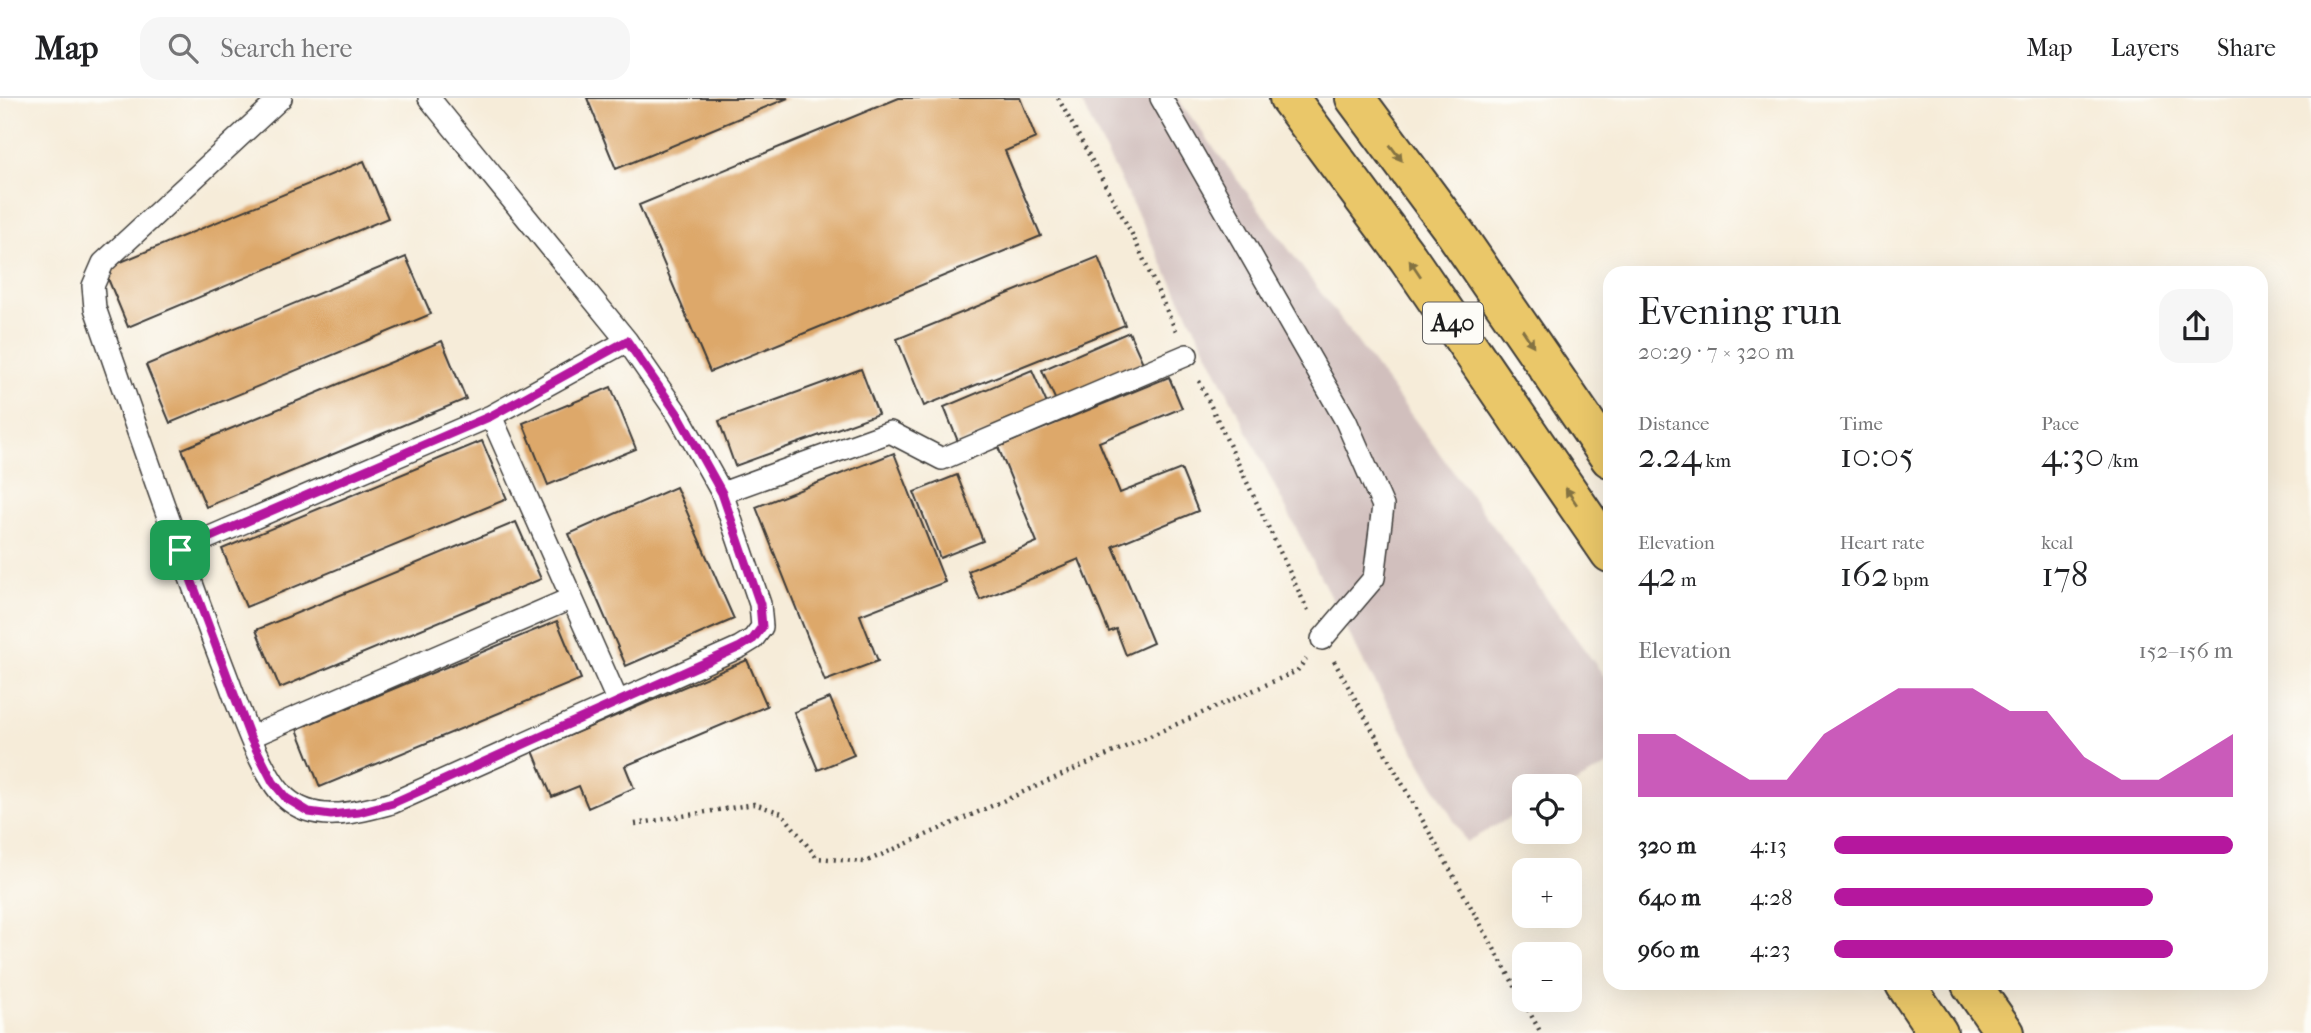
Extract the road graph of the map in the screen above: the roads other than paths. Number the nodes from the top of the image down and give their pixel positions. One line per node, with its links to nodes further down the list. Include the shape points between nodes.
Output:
1 (281, 98): 12 (lane, via 103,263 93,286 95,308)
2 (429, 98): 6 (lane)
3 (1161, 98): 14 (lane, via 1346,421 1383,506 1374,578)
4 (1289, 98): 11 (highway, A40, one-way to 4, via 1409,258)
5 (1355, 98): 9 (highway, A40, one-way to 9, via 1456,233)
6 (627, 341): 8 (lane); 10 (lane, via 679,416)
7 (1187, 355): 10 (lane, via 942,459 890,432)
8 (491, 416): 12 (lane); 13 (lane)
9 (1603, 448)
10 (722, 493): 15 (lane, via 760,604 762,627 740,647)
11 (1603, 543)
12 (180, 550): 16 (lane)
13 (572, 598): 15 (lane); 16 (lane)
14 (1321, 639)
15 (618, 702): 16 (lane, via 393,803 331,815 309,812 286,798)
16 (250, 737)
17 (1909, 990): 19 (highway)
18 (1975, 990): 20 (highway)
19 (1938, 1033)
20 (2005, 1033)

